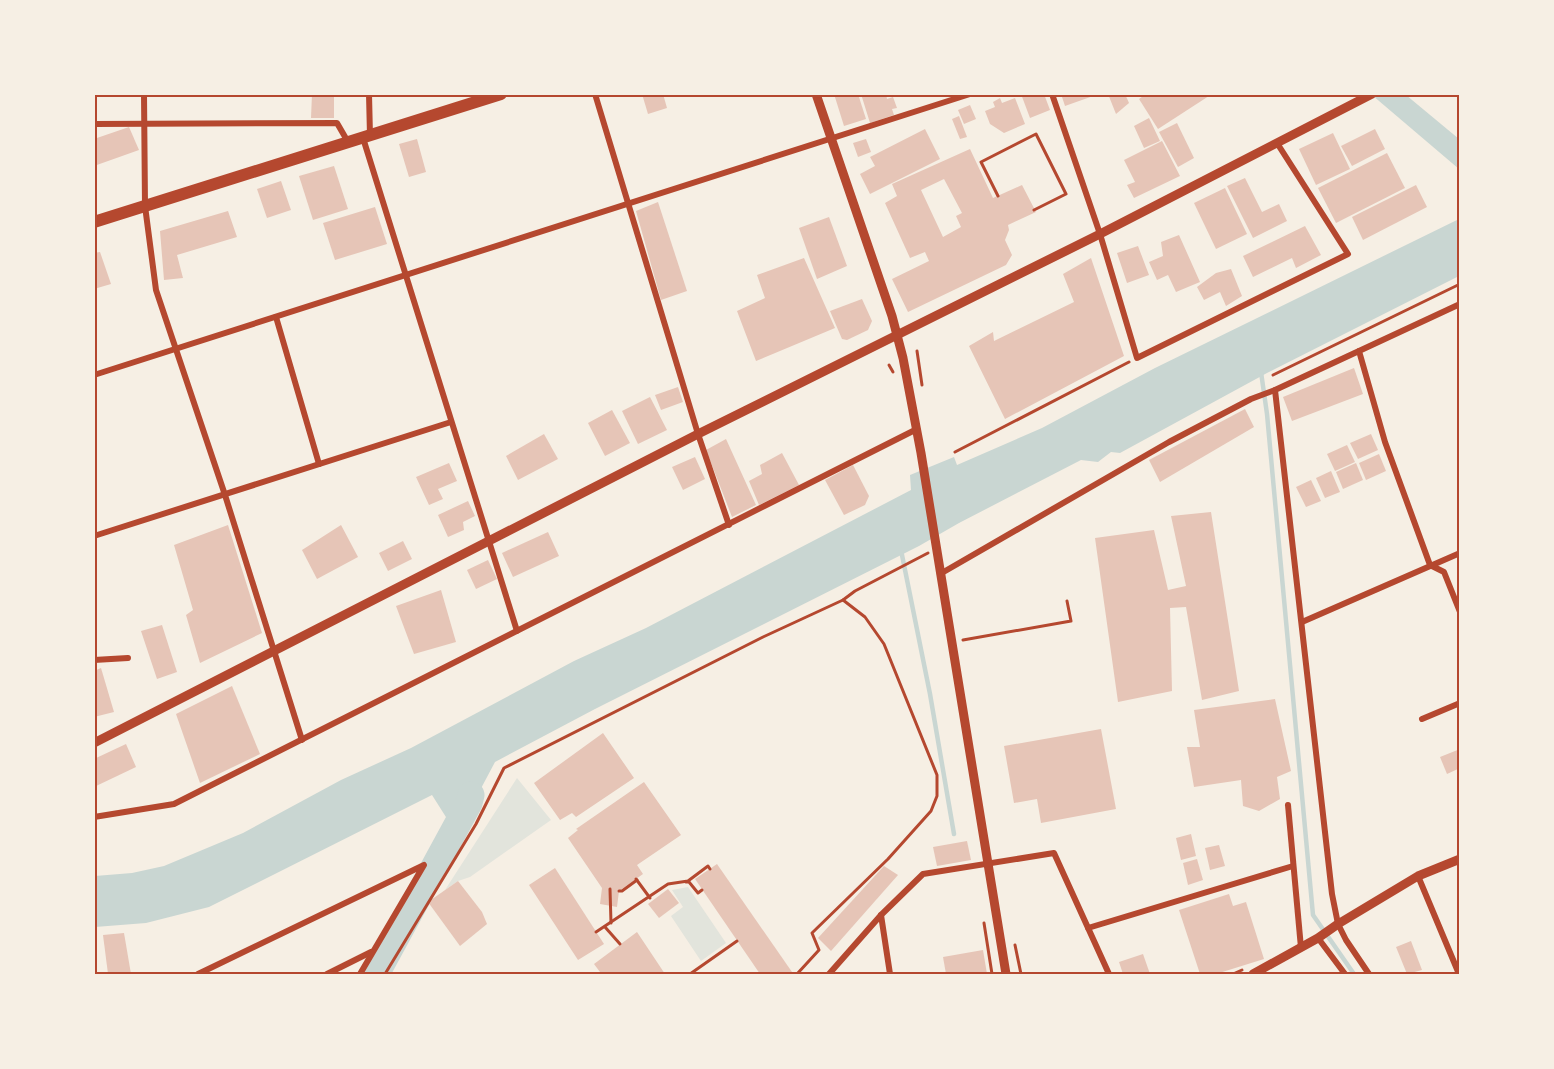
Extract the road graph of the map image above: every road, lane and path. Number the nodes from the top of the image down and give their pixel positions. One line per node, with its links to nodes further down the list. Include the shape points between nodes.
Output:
1 (144, 94): 10 (street)
2 (369, 94): 11 (street)
3 (501, 94): 11 (highway)
4 (595, 94): 16 (street)
5 (816, 94): 12 (street)
6 (970, 94): 12 (street)
7 (1052, 94): 20 (street)
8 (1371, 95): 14 (street)
9 (94, 124): 10 (street)
10 (144, 124): 13 (street, via 337,123); 17 (street)
11 (367, 137): 13 (highway); 21 (street)
12 (831, 140): 16 (street); 25 (street)
13 (349, 142): 17 (highway)
14 (1277, 143): 20 (street); 28 (street, via 1348,254)
15 (998, 196): 18 (path, via 981,162 1036,134 1066,194)
16 (628, 204): 21 (street); 34 (street)
17 (145, 206): 19 (highway); 26 (street, via 156,290)
18 (1034, 210)
19 (94, 222)
20 (1100, 234): 25 (street); 28 (street)
21 (406, 275): 24 (street); 32 (street)
22 (1460, 284): 30 (path)
23 (1460, 304): 27 (street)
24 (276, 317): 26 (street); 36 (street)
25 (897, 336): 33 (street); 34 (street)
26 (176, 349): 29 (street); 37 (street)
27 (1359, 351): 31 (street); 43 (street, via 1385,442)
28 (1137, 358): 35 (path)
29 (94, 375)
30 (1274, 375)
31 (1273, 391): 44 (street, via 1169,442); 48 (street)
32 (451, 422): 36 (street); 40 (street)
33 (915, 430): 38 (street); 44 (street)
34 (698, 434): 38 (street); 40 (street)
35 (955, 452)
36 (320, 464): 37 (street)
37 (225, 495): 39 (street); 51 (street)
38 (729, 525): 49 (street)
39 (94, 536)
40 (490, 540): 49 (street); 51 (street)
41 (1460, 553): 43 (street)
42 (914, 560): 45 (path)
43 (1430, 565): 47 (street, via 1444,573); 48 (street)
44 (939, 574): 61 (street)
45 (843, 600): 83 (path, via 504,768 476,824); 85 (path, via 866,617 884,644 937,774 937,796 931,811 888,859 812,933 819,950)
46 (1067, 601): 50 (path, via 1071,621)
47 (1460, 612)
48 (1302, 622): 71 (street)
49 (517, 631): 56 (street)
50 (963, 640)
51 (273, 653): 56 (street); 57 (street)
52 (128, 658): 53 (street)
53 (94, 660)
54 (1460, 703): 55 (street)
55 (1422, 719)
56 (302, 740): 59 (street, via 174,804)
57 (94, 743)
58 (1288, 805): 62 (street)
59 (94, 817)
60 (1460, 859): 64 (street)
61 (987, 862): 69 (street, via 923,873); 73 (street, via 1054,853); 88 (street)
62 (1293, 866): 73 (street); 78 (street)
63 (710, 869): 68 (path, via 708,866 688,881 668,885)
64 (1418, 876): 71 (street); 93 (street)
65 (610, 888): 70 (path)
66 (702, 890): 68 (path, via 698,893 689,882 669,886)
67 (619, 891): 68 (path, via 636,879)
68 (650, 897): 70 (path); 72 (path)
69 (881, 915): 86 (street); 87 (street)
70 (611, 924): 72 (path)
71 (1335, 926): 75 (street); 92 (street)
72 (605, 927): 74 (path); 77 (path)
73 (1089, 928): 89 (street)
74 (597, 933)
75 (1320, 937): 78 (street); 91 (street)
76 (737, 941): 84 (path)
77 (620, 944)
78 (1301, 948): 90 (street)
79 (372, 952): 80 (street, via 424,865); 81 (street); 82 (street)
80 (198, 975)
81 (327, 975)
82 (360, 975)
83 (385, 975)
84 (690, 975)
85 (797, 975)
86 (828, 975)
87 (890, 975)
88 (1006, 975)
89 (1109, 975)
90 (1253, 975)
91 (1345, 975)
92 (1369, 975)
93 (1459, 975)

